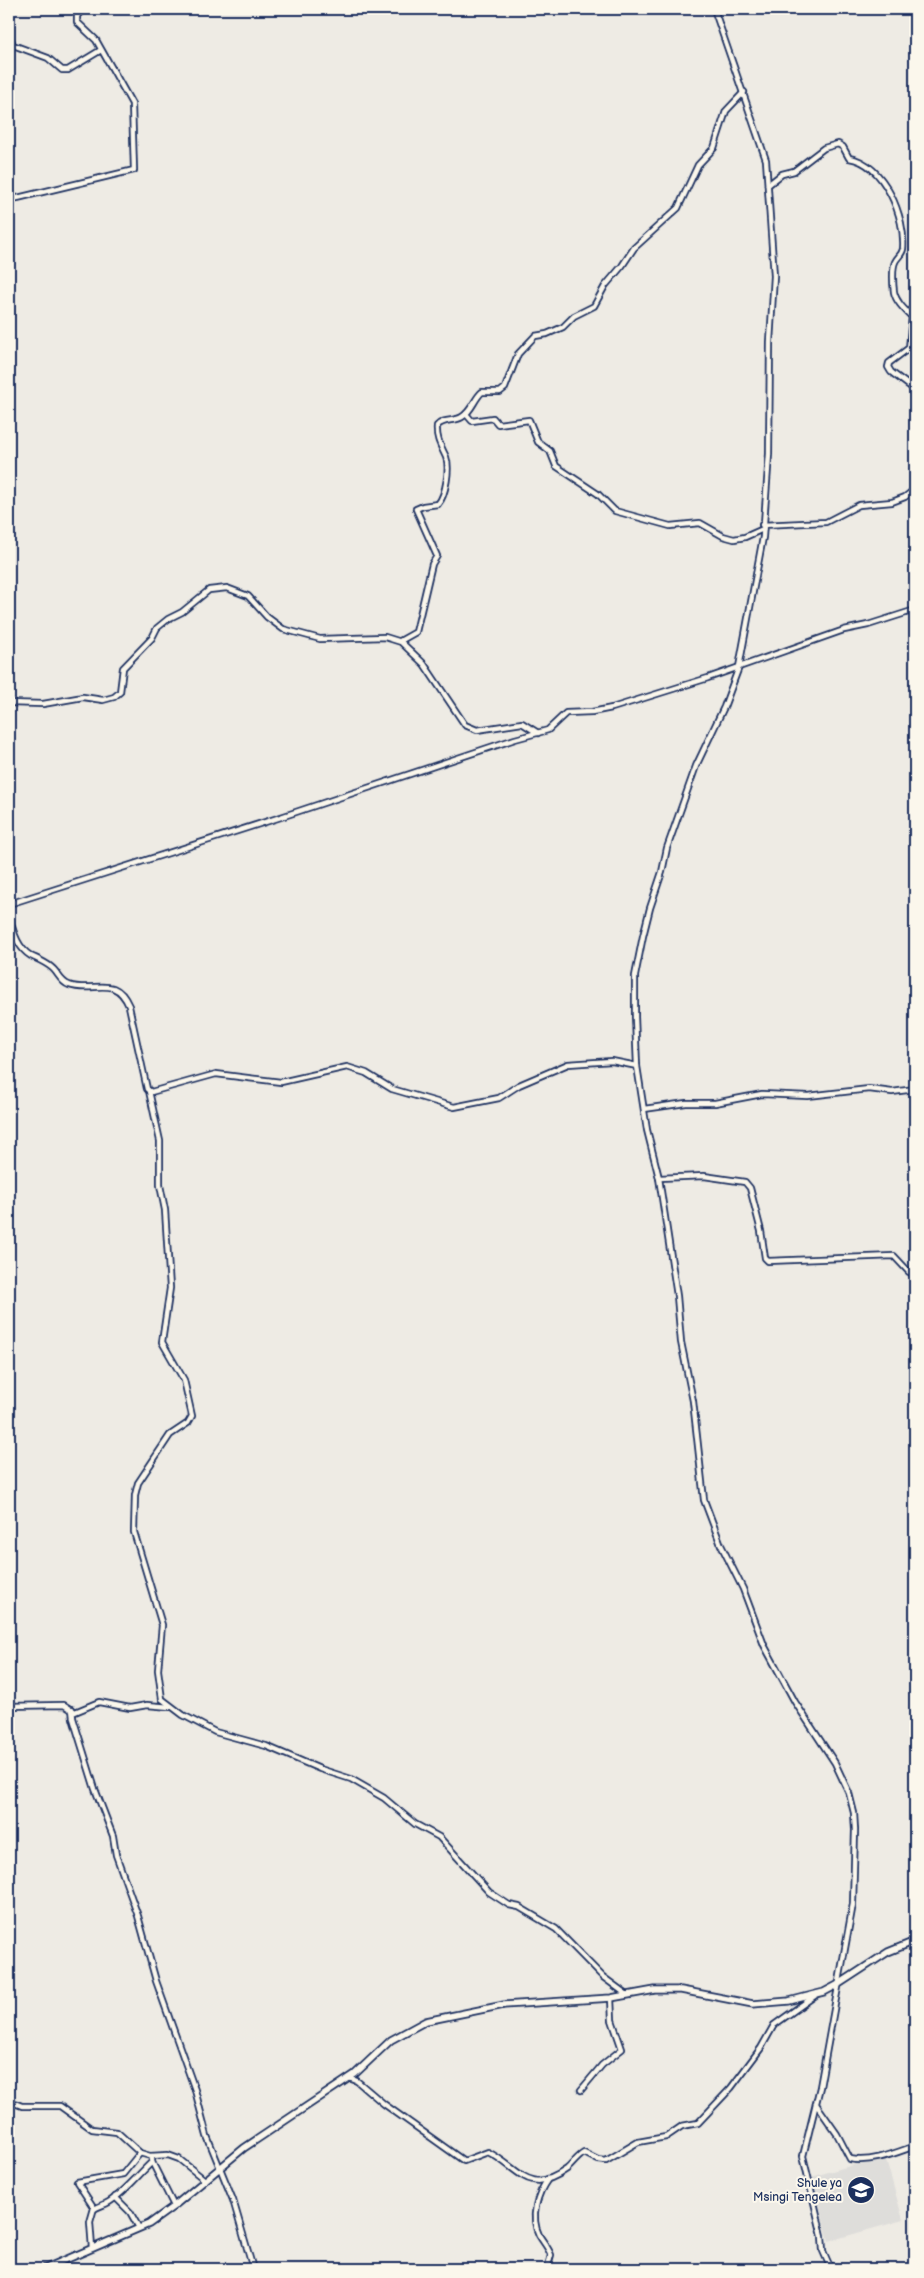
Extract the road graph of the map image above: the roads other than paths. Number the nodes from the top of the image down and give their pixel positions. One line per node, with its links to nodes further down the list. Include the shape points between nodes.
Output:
1 (83, 9): 4 (street, via 76,19 95,38)
2 (714, 9): 5 (street)
3 (9, 35): 4 (street, via 13,45 48,58 62,70 68,70)
4 (101, 50): 7 (street, via 132,104 133,171)
5 (744, 92): 6 (street, via 766,160); 10 (street, via 726,111 714,148 698,166 678,208 634,248 594,306 573,317 563,328 535,336 518,354 505,388 500,392 482,392)
6 (768, 185): 8 (street, via 782,174 794,171 824,148 838,144 849,158 857,159 876,174 888,189 901,220 903,250 894,264 895,295 912,317 909,348 888,367); 13 (street, via 774,285 769,374 771,429)
7 (9, 200)
8 (915, 390)
9 (915, 405): 11 (street)
10 (466, 414): 13 (street, via 472,420 493,418 498,424 530,420 538,442 550,451 556,466 598,494 614,511 670,526 700,523 723,536 734,538 744,537); 15 (street, via 437,426 439,444 447,460 445,487 438,504 416,509 437,556 432,564 417,630)
11 (915, 418)
12 (915, 489): 13 (street, via 892,502 859,505 826,522)
13 (762, 527): 16 (street)
14 (915, 610): 16 (street)
15 (400, 641): 17 (street, via 384,637 320,639 283,629 248,596 227,588 212,589 155,630 126,662 120,692 114,697 44,704); 18 (street, via 424,664 465,725 477,730 522,723)
16 (739, 666): 18 (street, via 605,710 566,712 551,728); 21 (street, via 685,794 646,922 634,992)
17 (9, 703)
18 (538, 733): 19 (street)
19 (9, 904)
20 (9, 916): 23 (street, via 22,948 52,967 62,982 74,986 112,986 123,996 129,1006)
21 (638, 1066): 23 (street, via 612,1061 568,1064 519,1085 499,1098 454,1106 392,1089 366,1073 347,1067 281,1082 216,1074); 24 (street)
22 (915, 1089): 24 (street, via 892,1092 857,1090 808,1096 762,1094 715,1103)
23 (149, 1091): 28 (street, via 160,1141 160,1185 170,1288 162,1342 184,1380 192,1416 188,1423 170,1435 147,1468 138,1483 134,1502 136,1537 162,1624 158,1670 160,1694)
24 (644, 1109): 25 (street)
25 (659, 1178): 26 (street, via 704,1176 745,1182 750,1188 768,1261 894,1256); 31 (street, via 704,1500 768,1653 834,1763 851,1802 855,1830 853,1904)
26 (915, 1275)
27 (9, 1706): 29 (street, via 64,1705)
28 (172, 1707): 29 (street, via 147,1705 130,1708 100,1702 77,1712); 32 (street, via 215,1732 266,1746 351,1779 384,1798 415,1824 439,1837 489,1892 556,1929 603,1977)
29 (72, 1709): 43 (street, via 156,1980)
30 (915, 1941): 31 (street, via 878,1957)
31 (839, 1984): 33 (street); 38 (street)
32 (626, 1994): 33 (street, via 681,1990 753,2004); 34 (street)
33 (816, 1995): 44 (street, via 774,2025 731,2088 698,2123 682,2126 666,2137 638,2142 606,2161 584,2153 565,2170)
34 (611, 1998): 35 (street, via 504,2005 426,2021 391,2040); 36 (street, via 612,2020 622,2049 602,2065)
35 (349, 2078): 43 (street); 44 (street, via 464,2161 488,2152 528,2180)
36 (581, 2090)
37 (9, 2101): 40 (street, via 22,2106 64,2108 92,2129 116,2132)
38 (816, 2104): 39 (street, via 850,2159 886,2156); 54 (street, via 803,2156 822,2246)
39 (915, 2146)
40 (140, 2153): 41 (street); 48 (street, via 123,2174 78,2182)
41 (152, 2156): 42 (street); 45 (street, via 172,2156)
42 (152, 2162): 46 (street); 47 (street)
43 (220, 2167): 45 (street); 52 (street)
44 (548, 2179): 53 (street, via 540,2193 536,2221 540,2237 551,2255)
45 (205, 2180): 47 (street)
46 (115, 2197): 48 (street); 49 (street, via 130,2212)
47 (174, 2206): 49 (street)
48 (94, 2209): 50 (street, via 90,2222)
49 (139, 2228): 50 (street)
50 (92, 2248): 51 (street)
51 (44, 2269)
52 (253, 2269)
53 (547, 2269)
54 (831, 2269)

